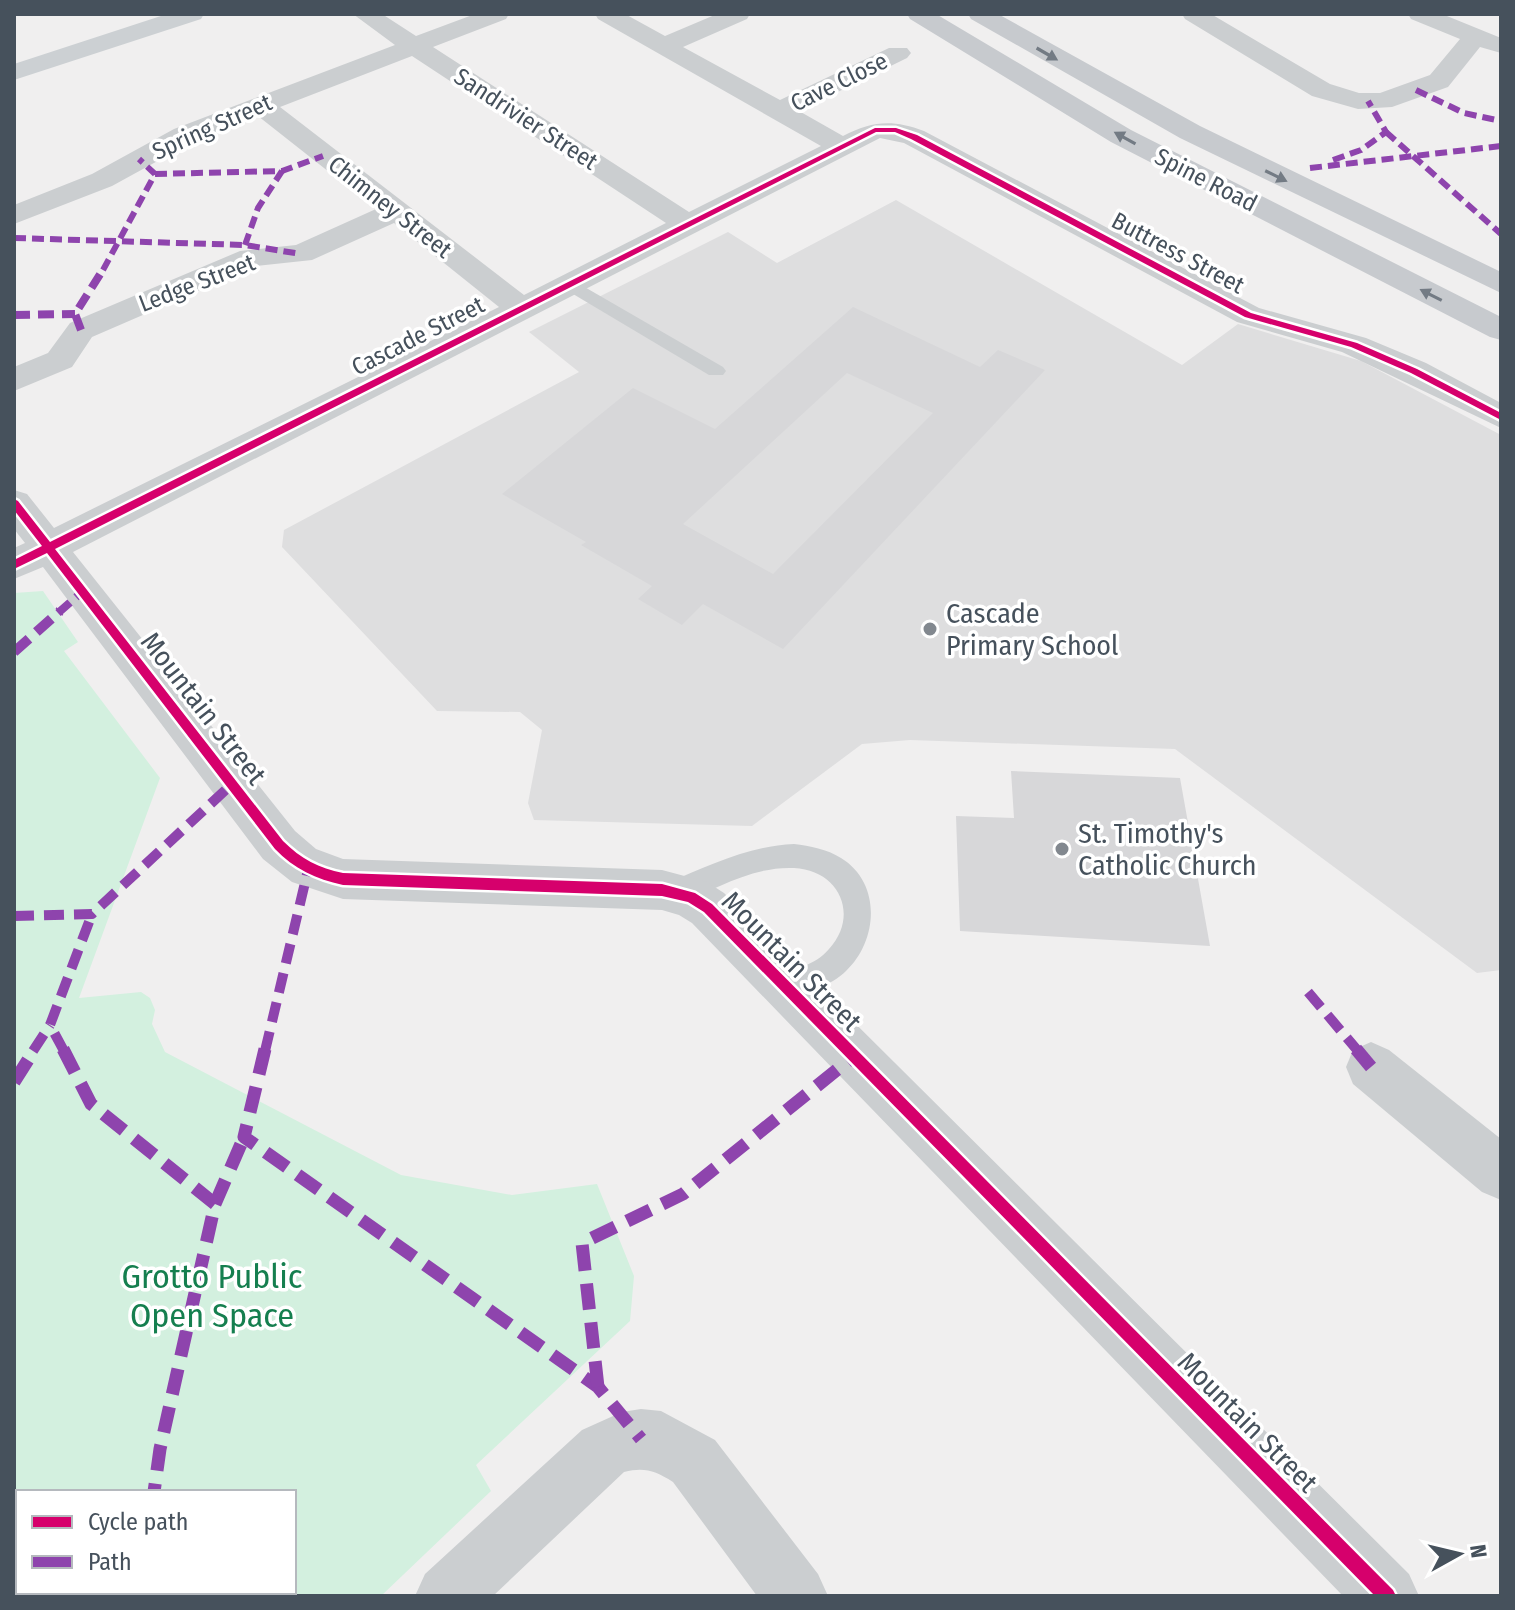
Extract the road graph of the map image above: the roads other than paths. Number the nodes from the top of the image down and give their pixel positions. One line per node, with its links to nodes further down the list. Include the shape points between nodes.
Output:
1 (154, 14): 16 (street)
2 (192, 14): 17 (street)
3 (365, 14): 12 (street, Sandrivier Street)
4 (497, 14): 12 (street, Spring Street)
5 (607, 14): 13 (street)
6 (738, 14): 13 (street)
7 (919, 14): 27 (main road, Spine Road, one-way to 7, via 1121,136)
8 (980, 14): 25 (main road, Spine Road, one-way to 25, via 1204,140)
9 (1194, 14): 11 (street, via 1321,90 1358,101 1383,101 1439,81)
10 (1420, 14): 11 (street)
11 (1474, 38): 14 (street)
12 (413, 46): 18 (street, Spring Street); 23 (street, Sandrivier Street)
13 (663, 46): 19 (street)
14 (1501, 46)
15 (898, 53): 19 (street, Cave Close)
16 (14, 63)
17 (14, 72)
18 (261, 105): 21 (street, Chimney Street); 22 (street, Spring Street)
19 (779, 111): 20 (street)
20 (841, 146): 23 (street, Cascade Street); 30 (street, Buttress Street, via 875,130 906,133 1248,315 1354,345)
21 (395, 212): 26 (street, Chimney Street); 29 (street, Ledge Street, via 301,254 251,257 81,330 60,360)
22 (14, 215)
23 (687, 224): 24 (street, Cascade Street)
24 (569, 284): 26 (street, Cascade Street); 28 (lane)
25 (1501, 284)
26 (521, 308): 32 (street, Cascade Street)
27 (1501, 330)
28 (716, 371)
29 (14, 380)
30 (1501, 417)
31 (14, 503): 32 (street, Mountain Street)
32 (32, 556): 33 (street, Mountain Street, via 291,859 308,870 343,879)
33 (677, 892): 34 (street, Mountain Street, via 708,908); 34 (lane, via 770,856 798,855 840,870 852,882 859,906 853,938 838,961)
34 (785, 987): 39 (street, Mountain Street)
35 (1371, 1067): 36 (street)
36 (1501, 1173)
37 (447, 1596): 38 (street, via 603,1451 641,1439 661,1441 694,1461)
38 (796, 1596)
39 (1387, 1596)

